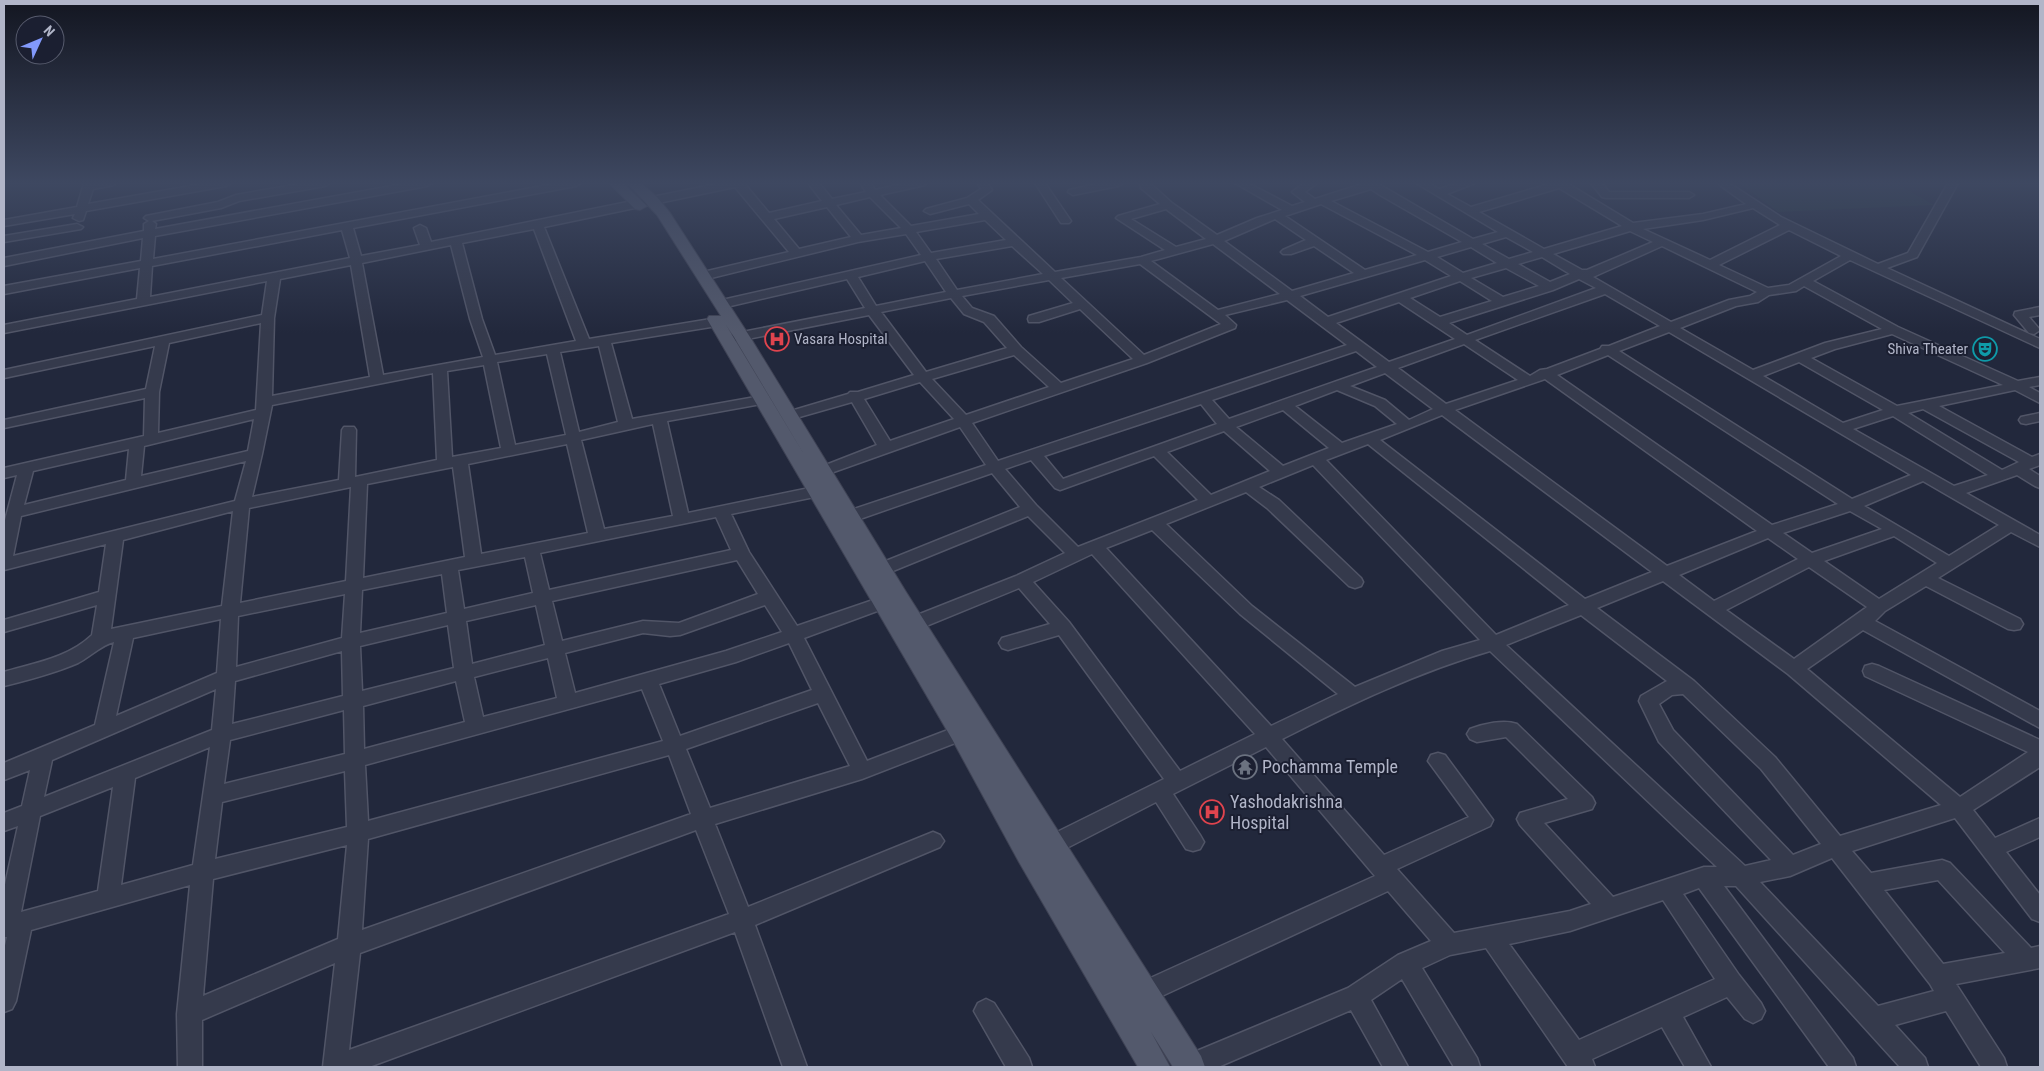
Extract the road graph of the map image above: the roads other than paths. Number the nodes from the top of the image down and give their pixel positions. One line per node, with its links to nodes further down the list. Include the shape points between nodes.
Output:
1 (41, 233): 29 (street)
2 (77, 233): 38 (street)
3 (150, 233): 38 (street); 50 (street)
4 (305, 233): 50 (street)
5 (348, 233): 46 (street)
6 (421, 233): 37 (street)
7 (494, 233): 31 (street)
8 (541, 233): 87 (street)
9 (663, 233): 78 (main road)
10 (677, 233): 56 (main road)
11 (780, 233): 42 (street)
12 (853, 233): 30 (street)
13 (892, 233): 30 (street)
14 (911, 233): 45 (street)
15 (1005, 233): 34 (street)
16 (1146, 233): 39 (street)
17 (1206, 233): 32 (street)
18 (1232, 233): 32 (street)
19 (1303, 233): 33 (street)
20 (1381, 233): 43 (street)
21 (1455, 233): 35 (street)
22 (1503, 233): 35 (street)
23 (1509, 233): 41 (street)
24 (1615, 233): 41 (street)
25 (1642, 233): 36 (street)
26 (1773, 233): 51 (street)
27 (1804, 233): 44 (street)
28 (1925, 233): 52 (street, via 1913,255)
29 (4, 239)
30 (858, 239): 42 (street)
31 (455, 240): 37 (street); 94 (street)
32 (1216, 240): 39 (street); 66 (street)
33 (1315, 241): 40 (street); 53 (street)
34 (1015, 242): 45 (street); 59 (street)
35 (1470, 242): 43 (street); 49 (street)
36 (1662, 242): 51 (street); 54 (street, via 1601,270)
37 (426, 246): 46 (street)
38 (76, 248): 48 (street)
39 (1176, 252): 47 (street)
40 (1287, 252)
41 (1542, 252): 49 (street); 54 (street)
42 (796, 253): 56 (street)
43 (1427, 256): 53 (street); 58 (street)
44 (1849, 256): 52 (street); 60 (street)
45 (929, 257): 57 (street); 65 (street)
46 (356, 260): 55 (street); 102 (street)
47 (1142, 260): 59 (street); 73 (street)
48 (4, 262)
49 (1505, 263): 58 (street); 61 (street)
50 (146, 264): 63 (street); 68 (street)
51 (1710, 264): 64 (street)
52 (1877, 268): 83 (street)
53 (1362, 273): 66 (street)
54 (1580, 274): 61 (street); 62 (street)
55 (274, 276): 68 (street); 74 (street)
56 (703, 276): 78 (main road)
57 (851, 276): 71 (street); 78 (street)
58 (1462, 276): 67 (street); 69 (street)
59 (1055, 277): 65 (street); 70 (street)
60 (1805, 282): 64 (street, via 1792,288); 81 (street)
61 (1549, 287): 69 (street)
62 (1606, 289): 79 (street); 84 (street)
63 (4, 290)
64 (1766, 292): 79 (street)
65 (954, 294): 71 (street); 92 (street, via 968,311 989,319)
66 (1291, 295): 73 (street); 76 (street)
67 (1400, 297): 76 (street); 77 (street)
68 (143, 302): 80 (street)
69 (1502, 302): 77 (street)
70 (1083, 304): 75 (street); 95 (street)
71 (874, 311): 78 (street); 100 (street)
72 (2040, 311): 82 (street, via 2020,315)
73 (1216, 314): 95 (street, via 1230,325)
74 (268, 318): 85 (street); 115 (street)
75 (1034, 319)
76 (1327, 322): 89 (street)
77 (1439, 322): 84 (street)
78 (727, 325): 86 (street); 112 (main road); 118 (main road)
79 (1670, 327): 91 (street); 101 (street)
80 (4, 329)
81 (1893, 330): 93 (street); 106 (street)
82 (2037, 330): 83 (street)
83 (2012, 331): 88 (street)
84 (1464, 339): 97 (street); 103 (street)
85 (163, 340): 99 (street); 108 (street)
86 (604, 341): 87 (street); 124 (street)
87 (584, 344): 90 (street)
88 (2040, 344)
89 (1359, 345): 97 (street); 110 (street)
90 (552, 348): 94 (street); 129 (street)
91 (1607, 349): 98 (street); 155 (street)
92 (1016, 350): 100 (street); 107 (street)
93 (1800, 357): 101 (street); 117 (street)
94 (490, 359): 96 (street); 134 (street)
95 (1142, 360): 107 (street)
96 (440, 368): 102 (street); 139 (street)
97 (1389, 368): 105 (street); 116 (street)
98 (1544, 373): 103 (street); 164 (street)
99 (4, 374)
100 (922, 376): 109 (street); 121 (street)
101 (1751, 376): 127 (street)
102 (377, 379): 115 (street)
103 (1529, 381): 116 (street)
104 (2040, 381): 106 (street)
105 (1338, 386): 114 (street); 125 (street, via 1386,407 1399,421)
106 (2017, 386): 111 (street); 113 (street)
107 (1058, 388): 121 (street)
108 (152, 392): 123 (street); 130 (street)
109 (855, 396): 118 (street); 132 (street)
110 (1204, 399): 126 (street); 136 (street)
111 (2040, 399)
112 (761, 400): 120 (street); 149 (main road)
113 (1926, 405): 117 (street); 140 (street)
114 (1285, 406): 126 (street); 133 (street)
115 (264, 408): 130 (street); 137 (street)
116 (1445, 409): 125 (street); 178 (street)
117 (1895, 411): 127 (street); 146 (street)
118 (789, 416): 149 (main road)
119 (2040, 417): 122 (street)
120 (659, 418): 124 (street); 160 (street)
121 (963, 420): 132 (street); 141 (street)
122 (2026, 420)
123 (4, 424)
124 (626, 424): 129 (street)
125 (1409, 425): 131 (street)
126 (1227, 426): 135 (street); 143 (street)
127 (1841, 428): 145 (street)
128 (349, 430): 148 (street)
129 (573, 438): 134 (street); 166 (street)
130 (151, 439): 142 (street); 147 (street, via 137,444)
131 (1370, 439): 133 (street); 187 (street)
132 (886, 447): 149 (street)
133 (1340, 449): 138 (street)
134 (509, 451): 139 (street)
135 (1157, 451): 136 (street, via 1060,485); 153 (street)
136 (1033, 453): 141 (street)
137 (255, 454): 147 (street); 154 (street)
138 (1316, 459): 143 (street); 202 (street)
139 (452, 462): 148 (street); 173 (street)
140 (2030, 464): 146 (street); 150 (street)
141 (994, 466): 156 (street); 159 (street)
142 (26, 468): 144 (street); 158 (street)
143 (1281, 473): 151 (street)
144 (4, 474)
145 (1924, 475): 152 (street); 155 (street)
146 (2001, 476): 152 (street)
147 (133, 482): 158 (street)
148 (353, 482): 154 (street); 182 (street)
149 (825, 483): 157 (street); 159 (main road); 186 (main road)
150 (2040, 483)
151 (1248, 486): 153 (street); 181 (street, via 1272,504)
152 (1952, 492): 162 (street)
153 (1209, 502): 161 (street)
154 (242, 504): 165 (street); 190 (street)
155 (1851, 505): 163 (street); 164 (street)
156 (1030, 509): 171 (street); 177 (street)
157 (721, 510): 160 (street); 170 (street)
158 (14, 513): 174 (street)
159 (851, 516): 177 (main road)
160 (680, 518): 166 (street)
161 (1155, 523): 168 (street); 212 (street, via 1246,610)
162 (2011, 524): 167 (street); 175 (street)
163 (1896, 530): 172 (street); 175 (street)
164 (1769, 532): 172 (street); 178 (street)
165 (115, 535): 174 (street); 183 (street)
166 (597, 536): 169 (street)
167 (2040, 542)
168 (1095, 547): 171 (street); 221 (street)
169 (531, 549): 173 (street); 184 (street)
170 (741, 553): 184 (street); 185 (street)
171 (1076, 554): 180 (street)
172 (1811, 559): 188 (street); 189 (street)
173 (474, 561): 176 (street)
174 (4, 563)
175 (1949, 563): 179 (street)
176 (449, 566): 182 (street); 191 (street)
177 (882, 569): 195 (main road)
178 (1665, 574): 187 (street); 189 (street)
179 (1926, 579): 188 (street); 193 (street)
180 (1022, 580): 195 (street); 196 (street)
181 (1355, 582)
182 (354, 586): 190 (street); 200 (street)
183 (107, 596): 194 (street); 199 (street)
184 (542, 596): 191 (street); 203 (street)
185 (768, 597): 198 (street); 203 (street, via 680,629 643,627)
186 (882, 603): 195 (main road); 198 (street)
187 (1583, 607): 202 (street); 210 (street)
188 (1879, 607): 192 (street)
189 (1713, 609): 204 (street)
190 (230, 611): 197 (street); 207 (street)
191 (455, 616): 200 (street); 206 (street)
192 (1862, 622): 204 (street); 215 (street)
193 (2014, 624)
194 (4, 626)
195 (906, 626): 219 (main road); 240 (main road)
196 (1063, 627): 201 (street); 230 (street)
197 (125, 633): 199 (street); 217 (street)
198 (792, 634): 209 (street, via 730,657); 211 (street)
199 (102, 638): 208 (street, via 80,655)
200 (351, 642): 207 (street); 213 (street)
201 (1008, 643)
202 (1493, 643): 212 (street, via 1448,656); 246 (street)
203 (555, 650): 206 (street); 214 (street)
204 (1794, 670): 232 (street)
205 (1872, 671): 224 (street)
206 (464, 673): 213 (street); 216 (street)
207 (226, 677): 217 (street); 218 (street)
208 (4, 679)
209 (648, 680): 214 (street); 222 (street)
210 (1687, 686): 241 (street, via 1768,763); 243 (street, via 1668,688 1648,701 1666,736)
211 (823, 694): 222 (street); 227 (street)
212 (1352, 695): 221 (street)
213 (353, 700): 218 (street); 225 (street)
214 (568, 703): 216 (street)
215 (2040, 720)
216 (475, 726): 225 (street)
217 (102, 731): 223 (street)
218 (222, 734): 229 (street); 231 (street)
219 (961, 734): 227 (street); 276 (main road, via 1028,854)
220 (1477, 734): 251 (street, via 1510,729 1585,802 1527,820)
221 (1268, 736): 230 (street); 245 (street)
222 (673, 746): 234 (street); 237 (street)
223 (43, 756): 228 (street); 233 (street)
224 (2038, 757): 232 (street)
225 (356, 760): 231 (street); 237 (street)
226 (1438, 761): 245 (street, via 1484,820)
227 (862, 771): 234 (street)
228 (4, 772)
229 (125, 774): 233 (street); 250 (street)
230 (1168, 787): 239 (street); 240 (street)
231 (212, 796): 244 (street)
232 (1959, 808): 241 (street); 242 (street)
233 (32, 810): 235 (street); 254 (street)
234 (702, 819): 253 (street, via 728,879); 257 (street)
235 (4, 822)
236 (2040, 826): 242 (street)
237 (358, 833): 244 (street); 257 (street)
238 (933, 841): 253 (street)
239 (1193, 842)
240 (1052, 845): 262 (main road)
241 (1836, 846): 243 (street); 248 (street)
242 (1991, 849): 252 (street)
243 (1790, 866): 246 (street)
244 (202, 872): 250 (street); 269 (street)
245 (1387, 872): 256 (street); 262 (street)
246 (1741, 876): 247 (street); 270 (street)
247 (1704, 877): 249 (street); 281 (street)
248 (1866, 884): 258 (street, via 1942,870); 260 (street)
249 (1668, 890): 251 (street); 261 (street)
250 (108, 898): 254 (street)
251 (1608, 908): 255 (street, via 1570,921)
252 (2040, 912)
253 (741, 920): 273 (street); 274 (street)
254 (10, 925): 265 (street)
255 (1491, 936): 256 (street); 271 (street)
256 (1449, 944): 259 (street)
257 (348, 946): 269 (street); 273 (street)
258 (2033, 958): 260 (street)
259 (1406, 963): 263 (street); 279 (street)
260 (1938, 976): 264 (street)
261 (1730, 983): 267 (street); 268 (street)
262 (1144, 993): 277 (main road)
263 (1356, 996): 277 (street); 278 (street)
264 (1952, 998): 270 (street); 283 (street)
265 (4, 1001)
266 (986, 1011): 275 (street)
267 (1753, 1011)
268 (1667, 1012): 271 (street); 280 (street)
269 (189, 1014): 272 (street)
270 (1874, 1019): 282 (street)
271 (1578, 1061)
272 (190, 1067)
273 (335, 1067)
274 (795, 1067)
275 (1020, 1067)
276 (1155, 1067)
277 (1189, 1067)
278 (1396, 1067)
279 (1468, 1067)
280 (1699, 1067)
281 (1844, 1067)
282 (1916, 1067)
283 (1995, 1067)

